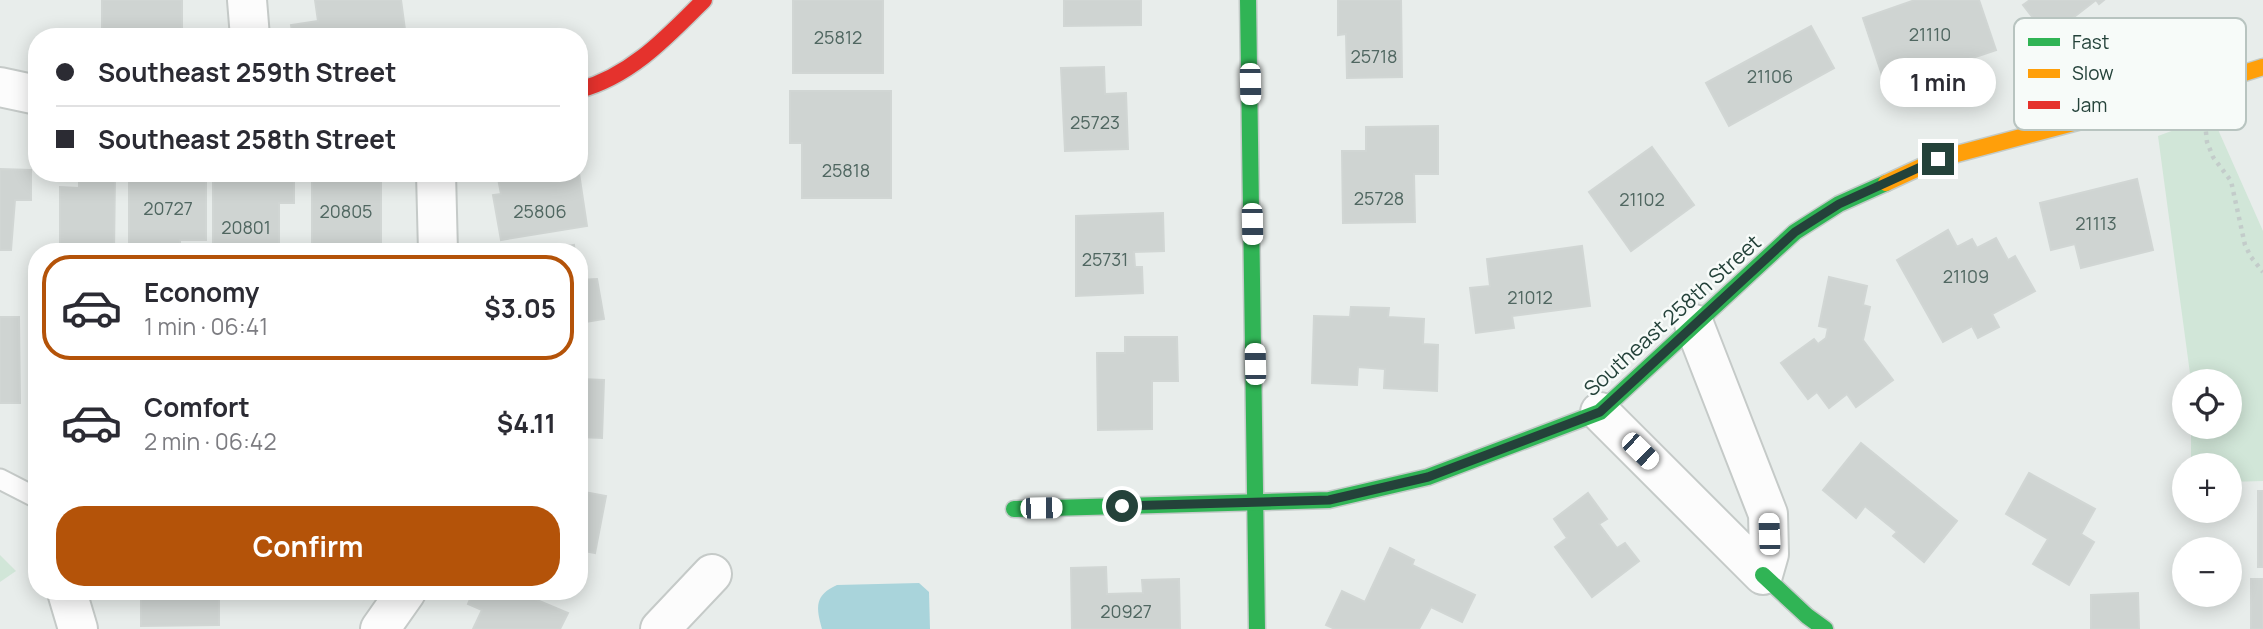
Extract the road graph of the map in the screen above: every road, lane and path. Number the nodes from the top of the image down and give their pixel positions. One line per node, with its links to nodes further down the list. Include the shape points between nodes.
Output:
1 (247, 0): 4 (street)
2 (704, 0): 8 (street, via 646,57)
3 (1248, 0): 19 (street)
4 (249, 28)
5 (2263, 67): 6 (street, Southeast 258th Street)
6 (2246, 72)
7 (0, 87): 9 (street)
8 (588, 89)
9 (28, 94)
10 (2047, 130): 15 (street, Southeast 258th Street, via 1938,159 1839,204 1795,232)
11 (2206, 130): 14 (path, via 2213,157 2231,181 2245,245)
12 (436, 182): 13 (street)
13 (438, 243)
14 (2263, 272)
15 (1694, 324): 16 (street, Southeast 258th Street); 22 (street, via 1768,514 1769,554)
16 (1600, 412): 19 (street, Southeast 258th Street, via 1428,477 1329,500); 22 (street)
17 (0, 478): 18 (lane)
18 (28, 493)
19 (1256, 504): 20 (street, Southeast 258th Street); 28 (street)
20 (1014, 509)
21 (712, 574): 27 (street)
22 (1763, 575): 29 (street)
23 (69, 600): 25 (street)
24 (401, 600): 26 (street)
25 (78, 629)
26 (380, 629)
27 (660, 629)
28 (1257, 629)
29 (1825, 629)

